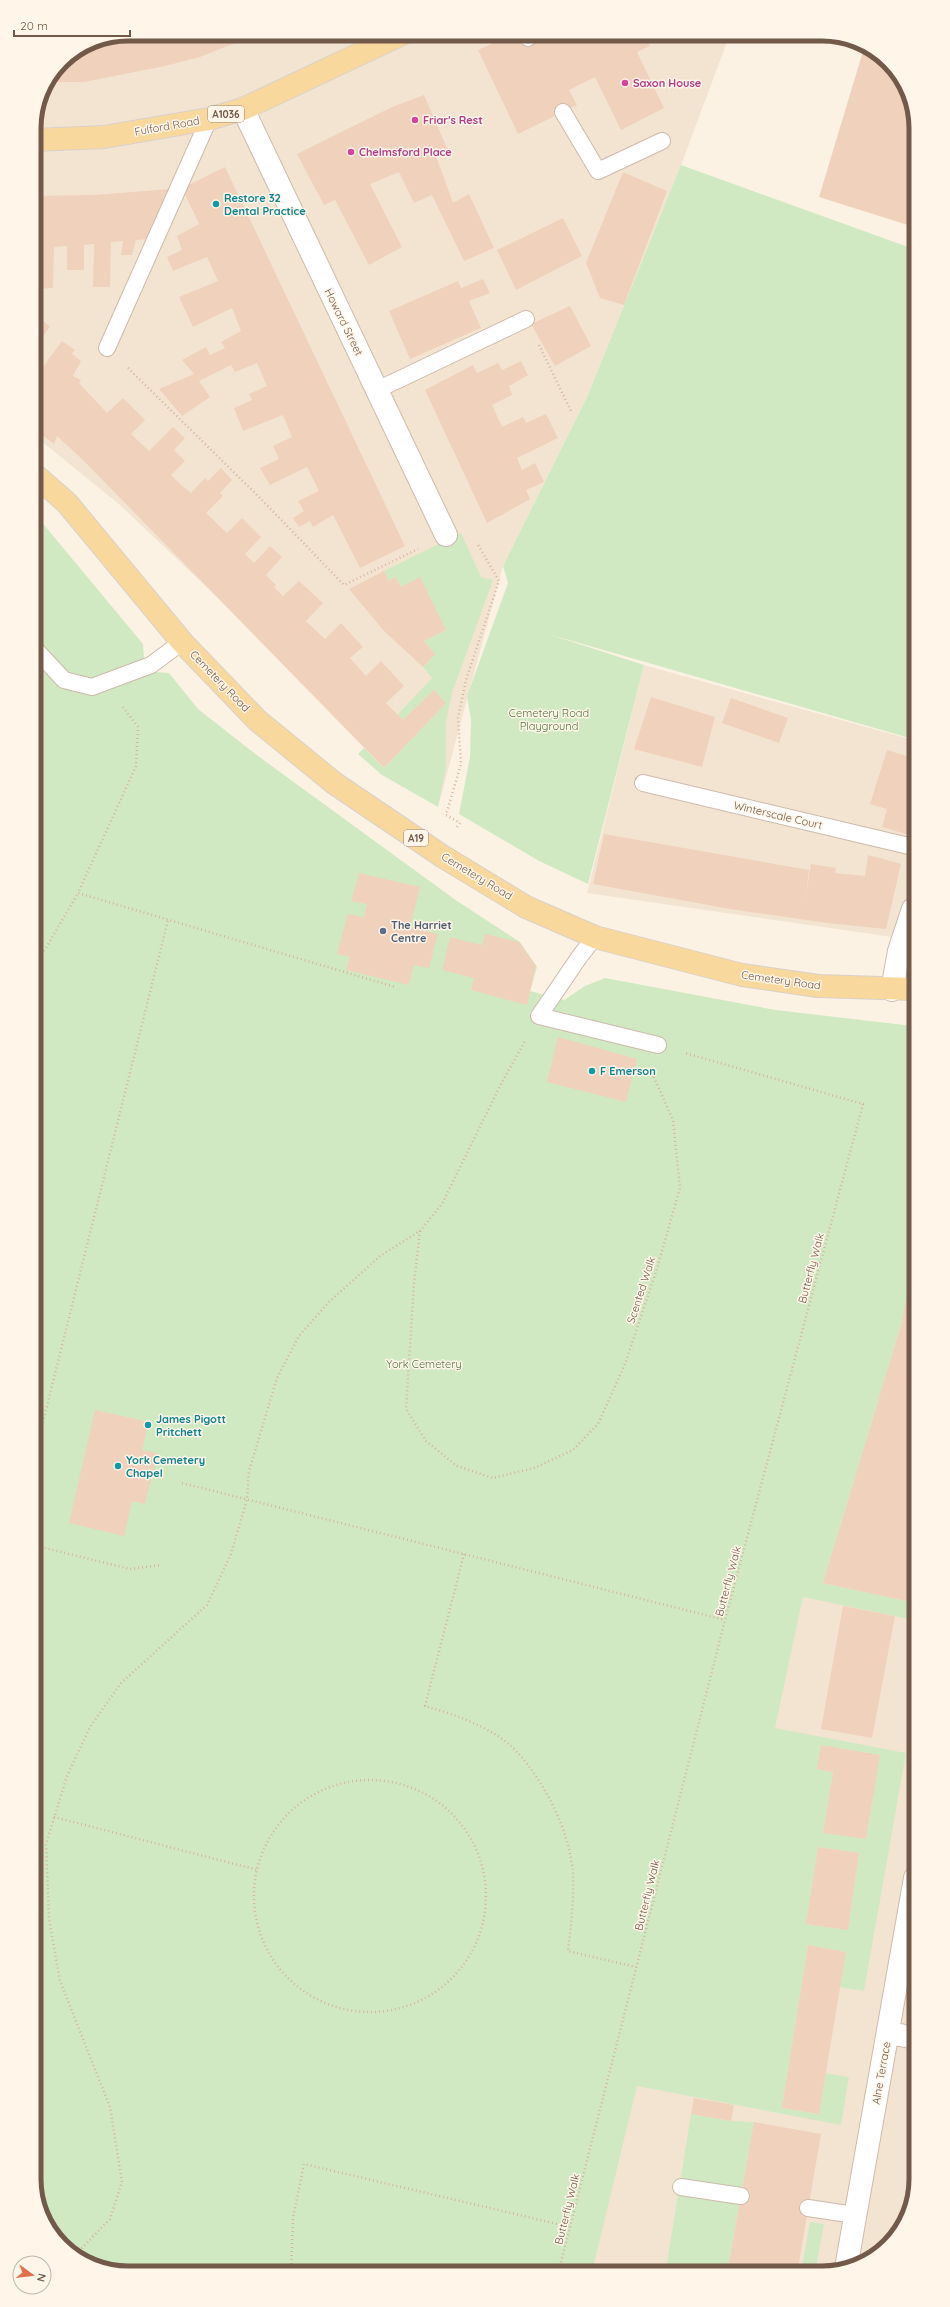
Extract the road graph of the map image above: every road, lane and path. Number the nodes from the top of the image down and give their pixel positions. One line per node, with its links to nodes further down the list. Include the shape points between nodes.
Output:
1 (387, 41): 2 (main road, Fulford Road / A1036)
2 (243, 109): 4 (main road, Fulford Road / A1036); 9 (street, Howard Street)
3 (563, 112): 6 (lane, via 598,171)
4 (209, 119): 5 (main road, Fulford Road / A1036, via 104,137); 8 (lane)
5 (41, 140)
6 (662, 141)
7 (526, 319): 9 (lane); 10 (path)
8 (107, 348): 12 (path, via 262,500 344,585)
9 (377, 390): 12 (street, Howard Street)
10 (572, 413)
11 (41, 480): 13 (main road, Cemetery Road / A19, via 66,503)
12 (446, 535): 18 (path, via 468,529 499,581 466,680 458,718 461,764 446,815 460,823)
13 (182, 642): 15 (lane, via 151,665); 18 (main road, Cemetery Road / A19, via 258,720 334,783)
14 (41, 655): 15 (lane, via 64,680)
15 (92, 687): 19 (path, via 123,707 138,727 136,766)
16 (643, 783): 17 (lane, Winterscale Court)
17 (909, 846)
18 (442, 856): 22 (main road, Cemetery Road / A19, via 526,906)
19 (78, 893): 20 (path); 23 (path)
20 (168, 920): 24 (path); 30 (path)
21 (909, 921): 26 (street, via 899,951)
22 (595, 937): 26 (main road, Cemetery Road / A19, via 742,974 818,986); 27 (lane)
23 (41, 956)
24 (395, 987)
25 (909, 989): 26 (main road, Cemetery Road / A19)
26 (892, 990)
27 (539, 1016): 28 (lane); 29 (path, via 501,1084 442,1204)
28 (651, 1044): 29 (path, Scented Walk, via 644,1050 653,1077 673,1120 680,1188 656,1272 625,1364 598,1424 573,1450 534,1468 493,1478 457,1466 426,1441 406,1409); 36 (path, Butterfly Walk, via 863,1104)
29 (420, 1231): 32 (path, via 380,1256 329,1302 299,1336 278,1378 249,1471)
30 (41, 1430)
31 (182, 1483): 32 (path)
32 (247, 1499): 34 (path); 37 (path, via 231,1554 207,1605 121,1683 90,1727 67,1776)
33 (41, 1547): 35 (path, via 130,1569)
34 (464, 1554): 36 (path); 40 (path, via 425,1706 459,1716 489,1731 517,1751 555,1809 568,1840 573,1874 568,1951)
35 (161, 1565)
36 (726, 1620): 40 (path, Butterfly Walk)
37 (54, 1817): 38 (path); 48 (path, via 46,1844 49,1919 60,1981 110,2107 122,2182 110,2219)
38 (258, 1870): 38 (path, via 255,1917 263,1942 285,1976 295,1985 336,2008 364,2013 405,2008 450,1982 474,1949 483,1928 486,1876 468,1832 432,1796 385,1780 337,1784 301,1802 275,1828)
39 (909, 1914): 41 (street, Alne Terrace)
40 (636, 1967): 47 (path, Butterfly Walk)
41 (889, 2033): 42 (street); 46 (street, Alne Terrace)
42 (909, 2037)
43 (680, 2187): 44 (lane)
44 (741, 2196)
45 (808, 2208): 46 (lane)
46 (855, 2216): 49 (street, Alne Terrace)
47 (570, 2227): 50 (path, via 304,2164 293,2218); 51 (path, Butterfly Walk)
48 (79, 2251)
49 (847, 2262)
50 (291, 2266)
51 (560, 2266)

